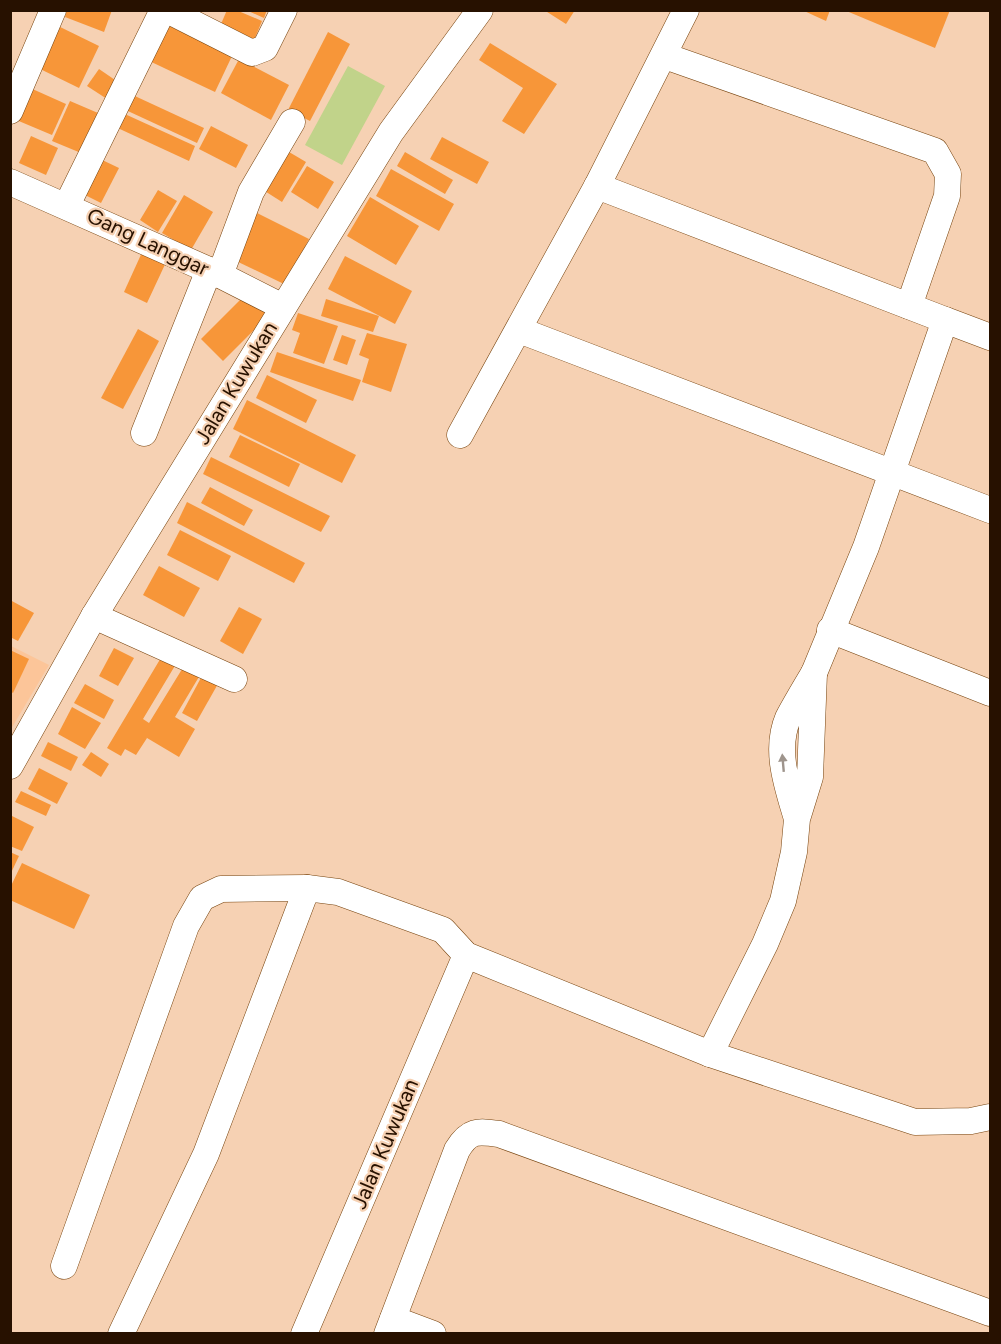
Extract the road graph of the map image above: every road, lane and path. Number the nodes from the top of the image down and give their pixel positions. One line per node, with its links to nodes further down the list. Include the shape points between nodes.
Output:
1 (53, 10): 7 (street)
2 (165, 10): 3 (street, via 252,53 265,48); 11 (street)
3 (284, 10)
4 (480, 10): 14 (street, Jalan Kuwukan, via 391,132)
5 (686, 10): 6 (street)
6 (665, 56): 10 (street); 13 (street, via 935,151 948,174 947,196)
7 (10, 111)
8 (292, 122): 12 (street, via 251,192)
9 (10, 182): 11 (street, Gang Langgar)
10 (597, 186): 13 (street); 16 (street)
11 (67, 205): 12 (street, Gang Langgar)
12 (215, 273): 14 (street, Gang Langgar); 18 (street)
13 (909, 306): 15 (street)
14 (283, 307): 22 (street, Jalan Kuwukan)
15 (945, 320): 17 (street); 20 (street)
16 (519, 330): 19 (street); 20 (street)
17 (990, 337)
18 (144, 433)
19 (460, 435)
20 (892, 473): 21 (street); 23 (street)
21 (990, 510)
22 (94, 616): 24 (street); 26 (street, Jalan Kuwukan)
23 (830, 630): 25 (street); 29 (street, via 814,673 787,720 782,749 784,777 797,819 795,852 783,901)
24 (234, 679)
25 (990, 693)
26 (10, 766)
27 (307, 888): 28 (street, via 338,892 442,930); 31 (street, via 221,889 202,898 186,926); 34 (street, via 206,1154)
28 (466, 955): 29 (street); 35 (street, Jalan Kuwukan)
29 (710, 1053): 30 (street, via 915,1122)
30 (990, 1117)
31 (64, 1266)
32 (990, 1313): 33 (street, via 499,1134 480,1131 465,1137 457,1150)
33 (390, 1326): 36 (street)
34 (121, 1334)
35 (304, 1334)
36 (433, 1334)

